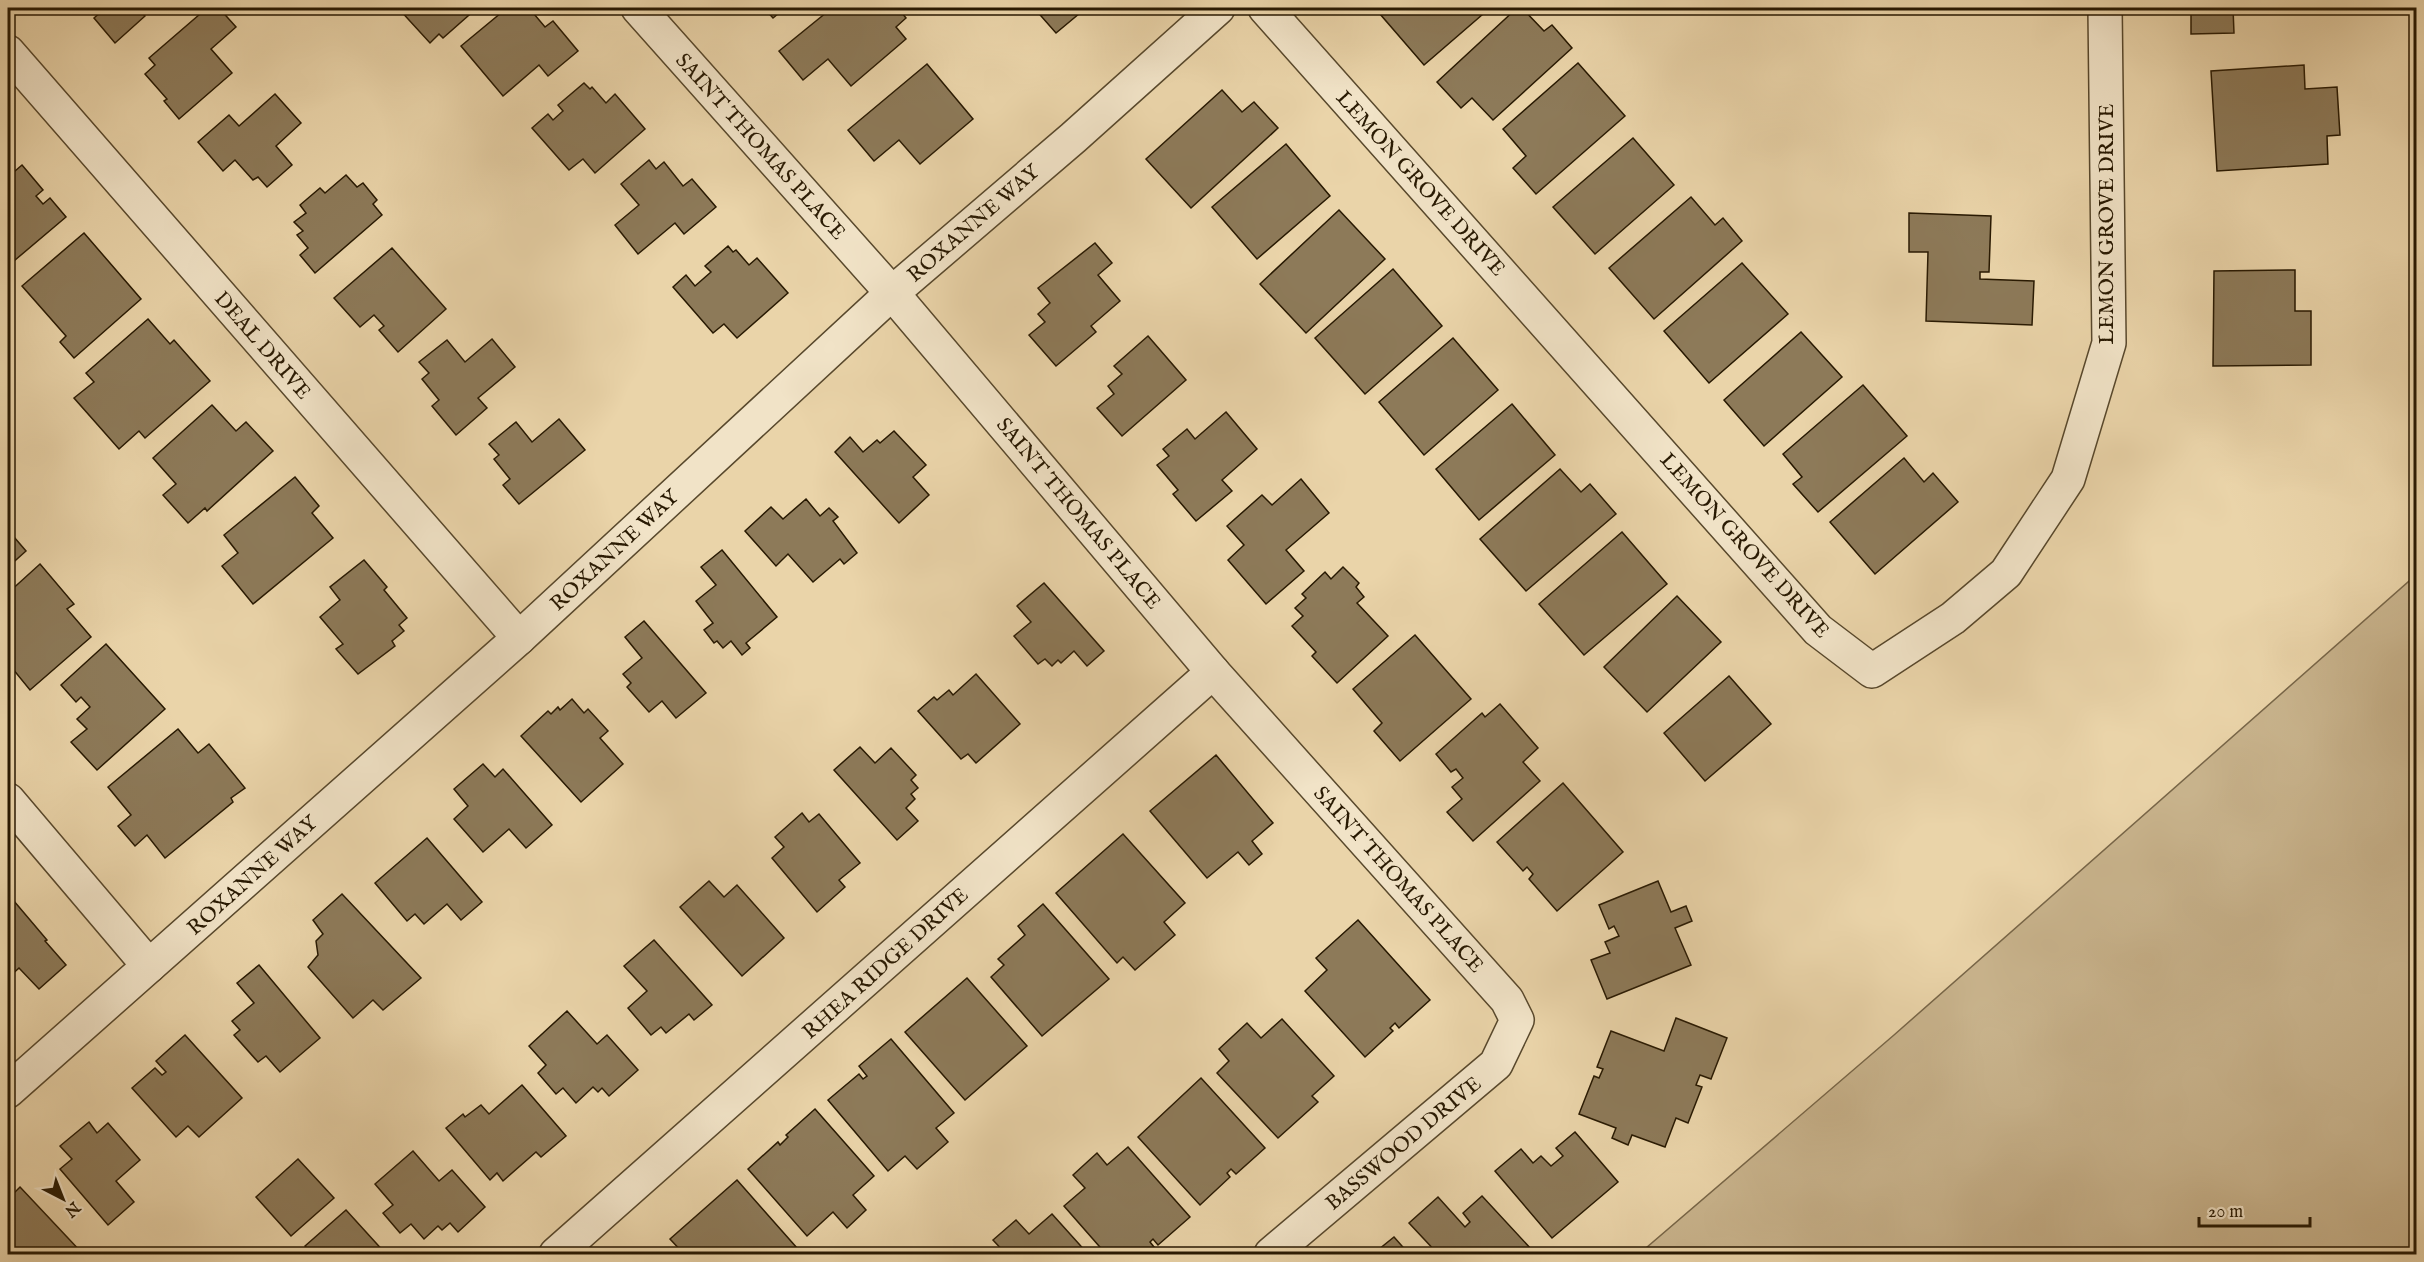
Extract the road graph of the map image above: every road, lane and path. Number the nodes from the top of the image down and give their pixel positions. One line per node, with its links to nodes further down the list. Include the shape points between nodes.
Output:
1 (638, 8): 6 (street, SAINT THOMAS PLACE)
2 (1218, 8): 6 (street, ROXANNE WAY)
3 (1265, 8): 4 (street, LEMON GROVE DRIVE, via 1818,630 1872,671 1953,618 2006,573 2068,479 2109,343)
4 (2105, 8)
5 (8, 52): 7 (street, DEAL DRIVE)
6 (891, 293): 7 (street, ROXANNE WAY); 8 (street, SAINT THOMAS PLACE)
7 (519, 638): 10 (street, ROXANNE WAY)
8 (1213, 672): 11 (street, SAINT THOMAS PLACE, via 1507,1000); 13 (street, RHEA RIDGE DRIVE)
9 (8, 800): 10 (street)
10 (149, 966): 12 (street, ROXANNE WAY)
11 (1517, 1020): 14 (street, BASSWOOD DRIVE, via 1496,1064)
12 (8, 1091)
13 (556, 1254)
14 (1271, 1254)

